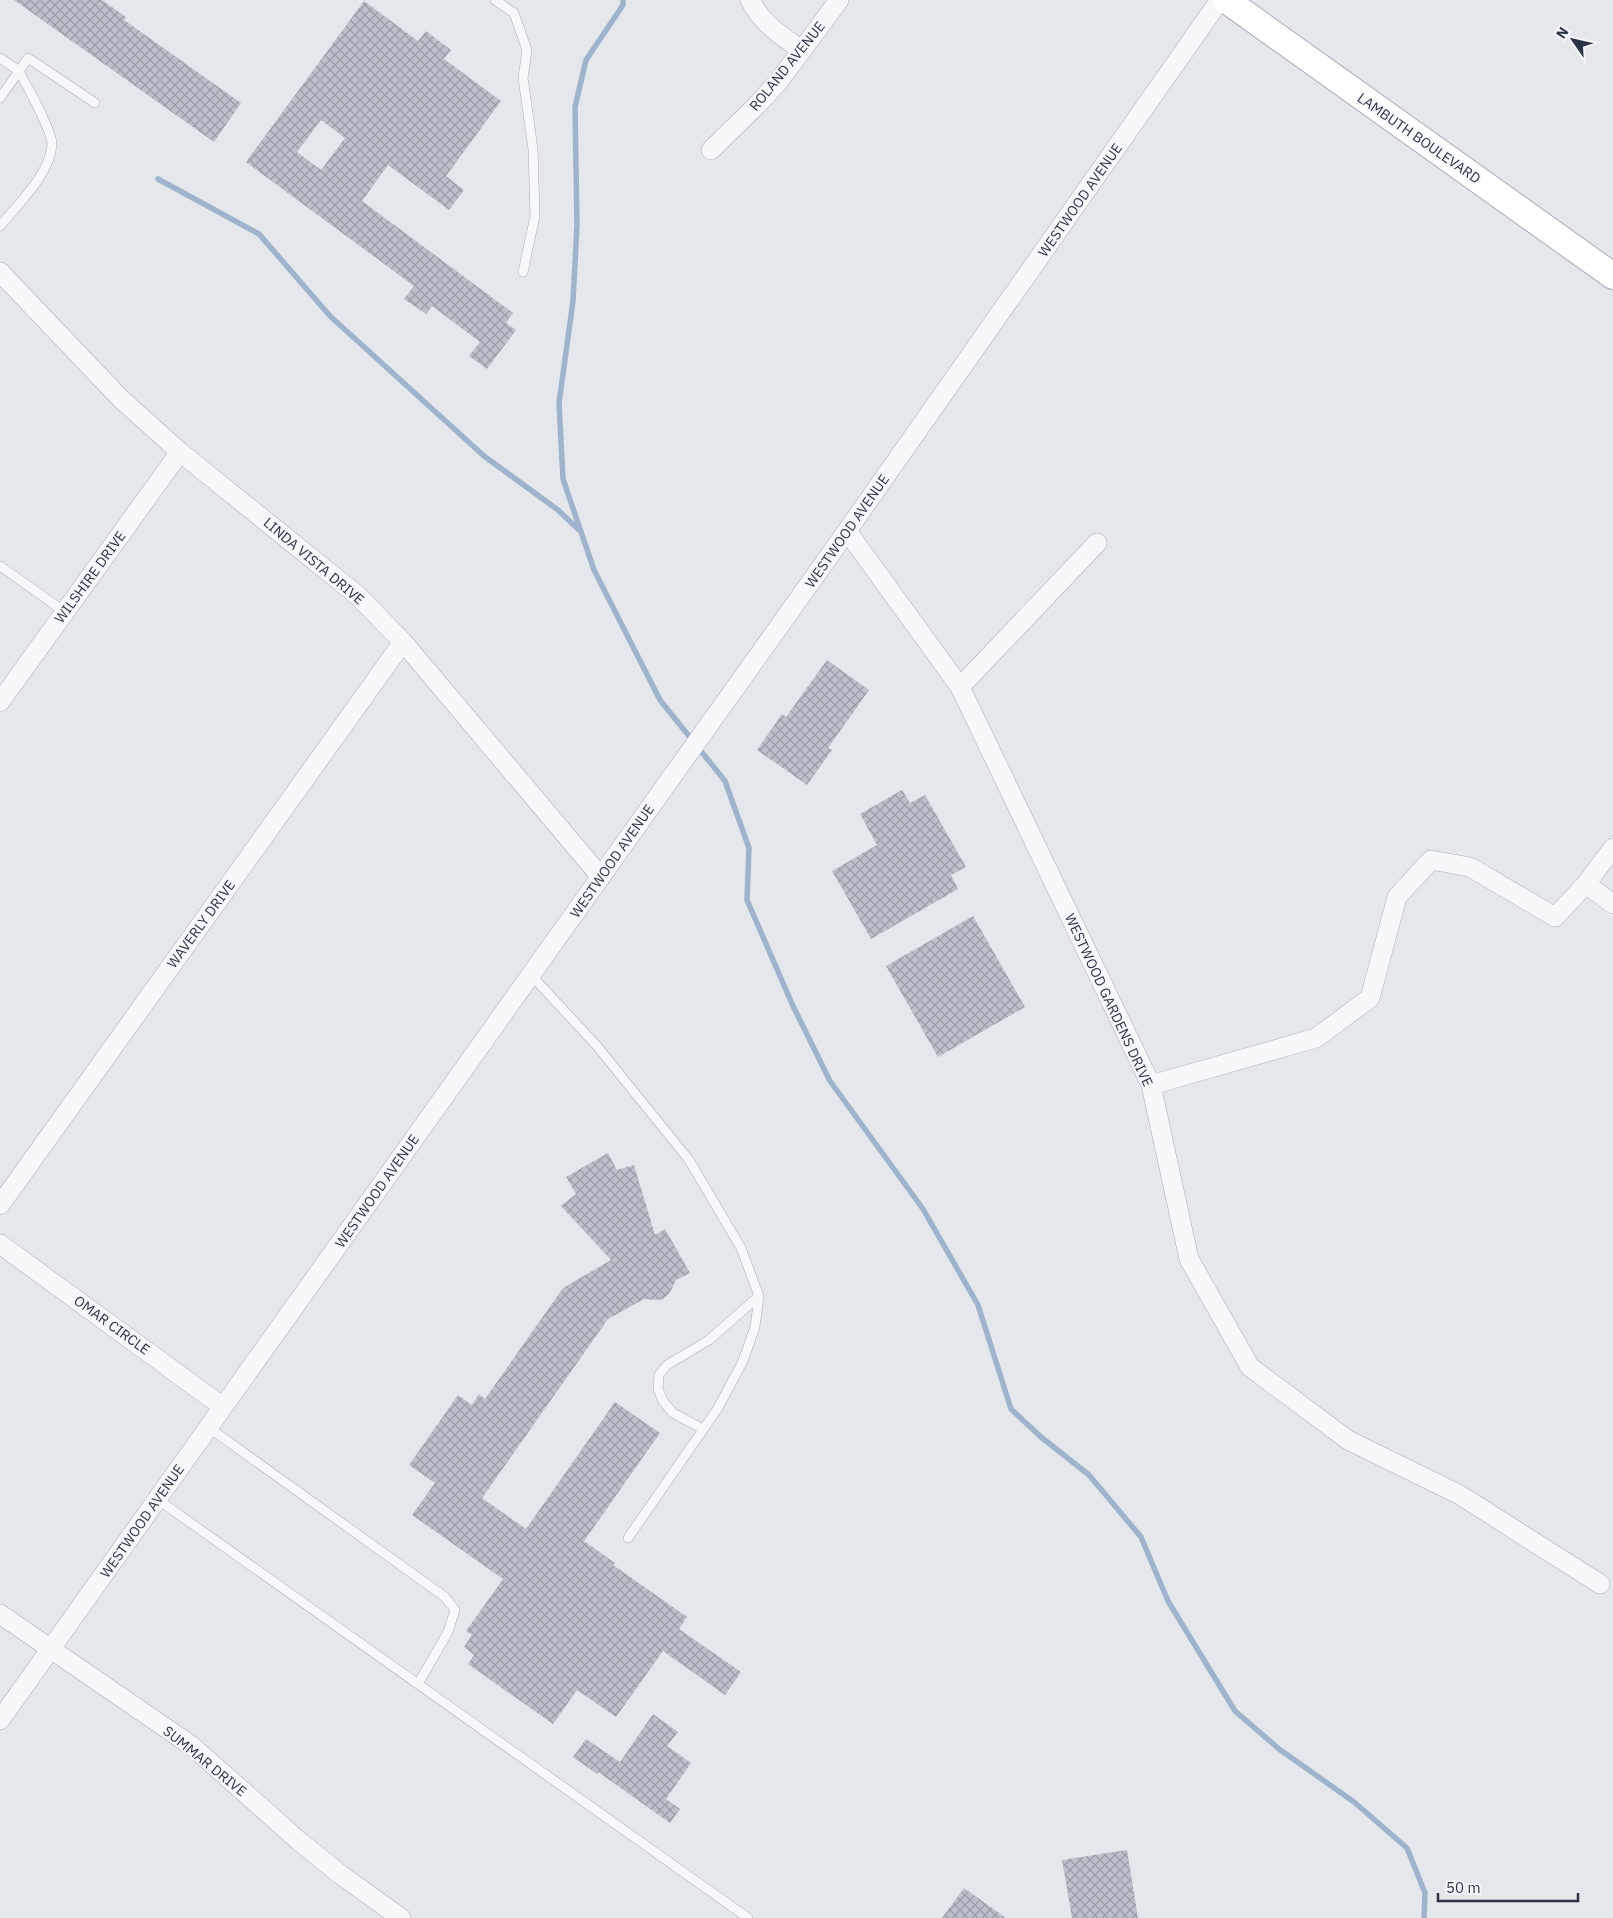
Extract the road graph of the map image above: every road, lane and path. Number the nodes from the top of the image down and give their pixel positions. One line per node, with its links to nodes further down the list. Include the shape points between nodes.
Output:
1 (495, 0): 14 (lane, via 514,13 527,50 523,78 534,149 535,216)
2 (750, 0): 6 (street, via 756,13 773,30)
3 (839, 0): 6 (street, ROLAND AVENUE)
4 (1220, 0): 17 (street, WESTWOOD AVENUE)
5 (1226, 0): 15 (street, LAMBUTH BOULEVARD)
6 (802, 50): 11 (street, ROLAND AVENUE, via 757,105)
7 (0, 58): 8 (lane)
8 (19, 71): 9 (lane); 10 (lane, via 28,58); 12 (lane, via 52,144 46,170)
9 (0, 98)
10 (95, 103)
11 (711, 150)
12 (0, 226)
13 (0, 272): 16 (street, LINDA VISTA DRIVE, via 121,399)
14 (524, 272)
15 (1613, 276)
16 (180, 452): 20 (street, WILSHIRE DRIVE); 21 (street, LINDA VISTA DRIVE, via 357,595)
17 (847, 531): 22 (street, WESTWOOD GARDENS DRIVE); 25 (street, WESTWOOD AVENUE)
18 (1097, 543): 22 (street)
19 (0, 566): 20 (lane)
20 (65, 612): 23 (street, WILSHIRE DRIVE)
21 (403, 642): 25 (street, LINDA VISTA DRIVE); 30 (street, WAVERLY DRIVE)
22 (960, 686): 29 (street, WESTWOOD GARDENS DRIVE)
23 (0, 702)
24 (1613, 848): 26 (street)
25 (600, 877): 28 (street, WESTWOOD AVENUE)
26 (1586, 884): 27 (street); 29 (street, via 1555,917 1470,867 1431,860 1397,897 1370,998 1316,1038)
27 (1613, 904)
28 (530, 975): 32 (lane, via 597,1046 689,1160 741,1248); 33 (street, WESTWOOD AVENUE)
29 (1151, 1085): 38 (street, WESTWOOD GARDENS DRIVE, via 1189,1259 1250,1367 1348,1440 1460,1495)
30 (0, 1205)
31 (0, 1244): 33 (street, OMAR CIRCLE)
32 (759, 1296): 35 (lane, via 755,1327 743,1361); 35 (lane, via 709,1340 667,1365 659,1375 658,1389 663,1401 673,1413)
33 (223, 1406): 34 (street, WESTWOOD AVENUE)
34 (208, 1427): 36 (street, WESTWOOD AVENUE); 41 (lane, via 445,1597 455,1610 448,1632)
35 (703, 1429): 37 (lane)
36 (157, 1499): 40 (street, WESTWOOD AVENUE); 41 (lane)
37 (628, 1538)
38 (1600, 1584)
39 (0, 1614): 40 (street, SUMMAR DRIVE)
40 (51, 1649): 42 (street, WESTWOOD AVENUE); 43 (street, SUMMAR DRIVE, via 192,1746 299,1841)
41 (418, 1684): 44 (lane)
42 (0, 1720)
43 (401, 1918)
44 (748, 1918)

